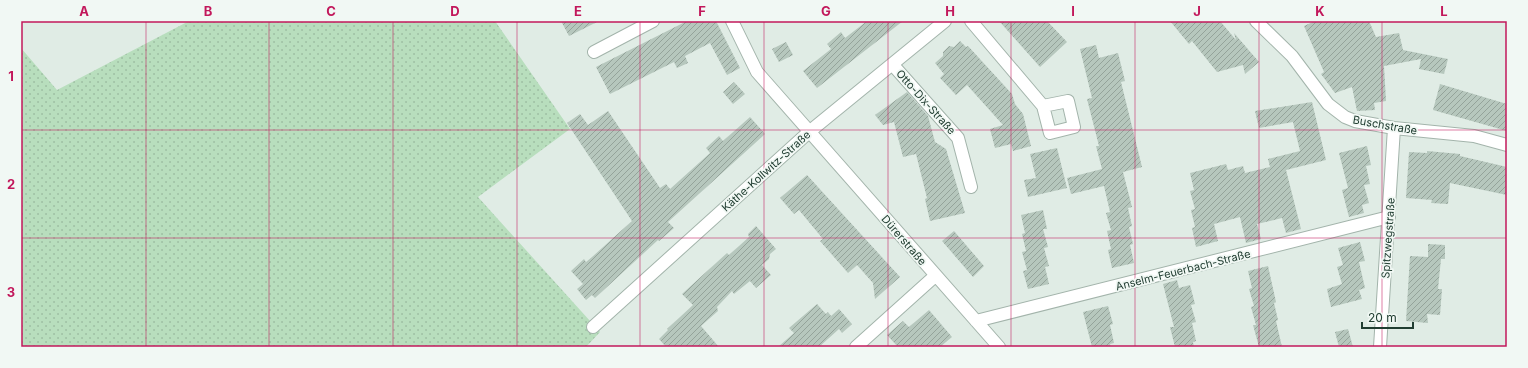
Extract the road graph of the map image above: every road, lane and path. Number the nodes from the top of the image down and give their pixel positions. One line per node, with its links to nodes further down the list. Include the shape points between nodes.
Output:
1 (653, 21): 6 (street)
2 (732, 21): 10 (street, Dürerstraße, via 757,72)
3 (946, 21): 7 (street, Käthe-Kollwitz-Straße)
4 (971, 21): 8 (street)
5 (1256, 21): 9 (street, Buschstraße, via 1292,56 1319,93 1339,113 1355,121)
6 (594, 52)
7 (892, 64): 10 (street, Käthe-Kollwitz-Straße); 12 (street, Otto-Dix-Straße, via 958,138)
8 (1044, 106)
9 (1394, 128): 11 (street, Buschstraße, via 1474,136); 13 (street, Spitzwegstraße)
10 (809, 132): 14 (street, Dürerstraße); 16 (street, Käthe-Kollwitz-Straße)
11 (1507, 145)
12 (971, 187)
13 (1389, 217): 15 (street, Anselm-Feuerbach-Straße); 19 (street, Spitzwegstraße)
14 (935, 276): 15 (street, Dürerstraße); 17 (street)
15 (976, 321): 18 (street, Dürerstraße)
16 (593, 327)
17 (856, 347)
18 (999, 347)
19 (1380, 347)

